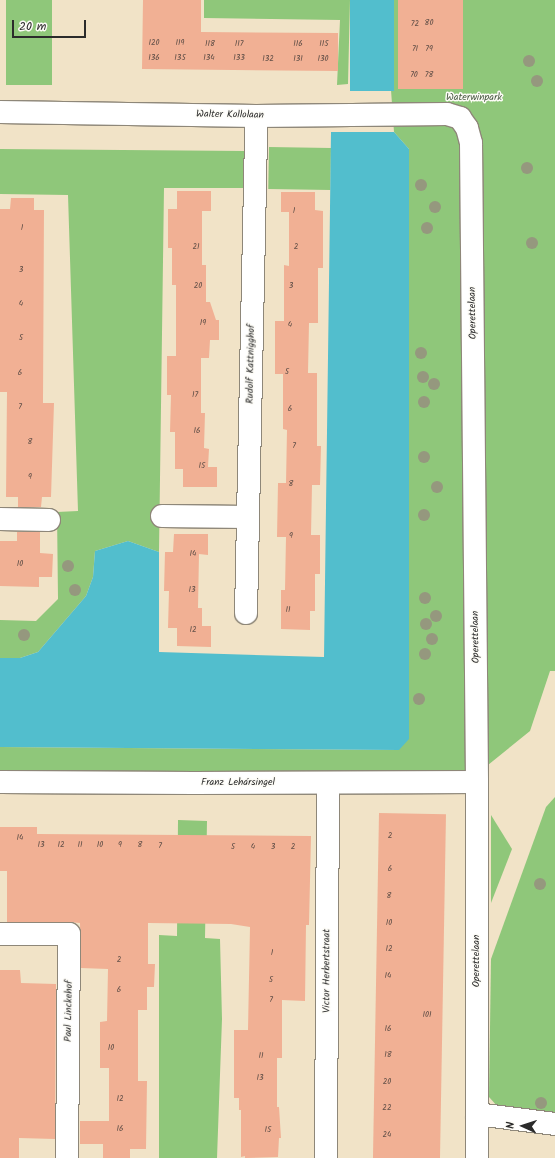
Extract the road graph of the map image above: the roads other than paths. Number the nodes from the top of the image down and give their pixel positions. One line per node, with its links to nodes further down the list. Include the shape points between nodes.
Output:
1 (0, 112): 2 (street, Walter Kollolaan)
2 (256, 116): 3 (street, Walter Kollolaan, via 447,114); 5 (street, Rudolf Kattnigghof)
3 (460, 118): 10 (street, Operettelaan, via 467,128 471,143)
4 (162, 516): 5 (street)
5 (248, 517): 8 (street, Rudolf Kattnigghof)
6 (0, 519): 7 (street)
7 (49, 520)
8 (246, 613)
9 (0, 782): 11 (street, Franz Lehársingel)
10 (477, 782): 11 (street, Franz Lehársingel); 13 (street, Operettelaan)
11 (328, 783): 16 (street, Victor Herbertstraat)
12 (0, 934): 15 (street, Paul Linckehof, via 69,934)
13 (477, 1114): 14 (street); 17 (street, Operettelaan)
14 (555, 1124)
15 (67, 1158)
16 (326, 1158)
17 (476, 1158)

